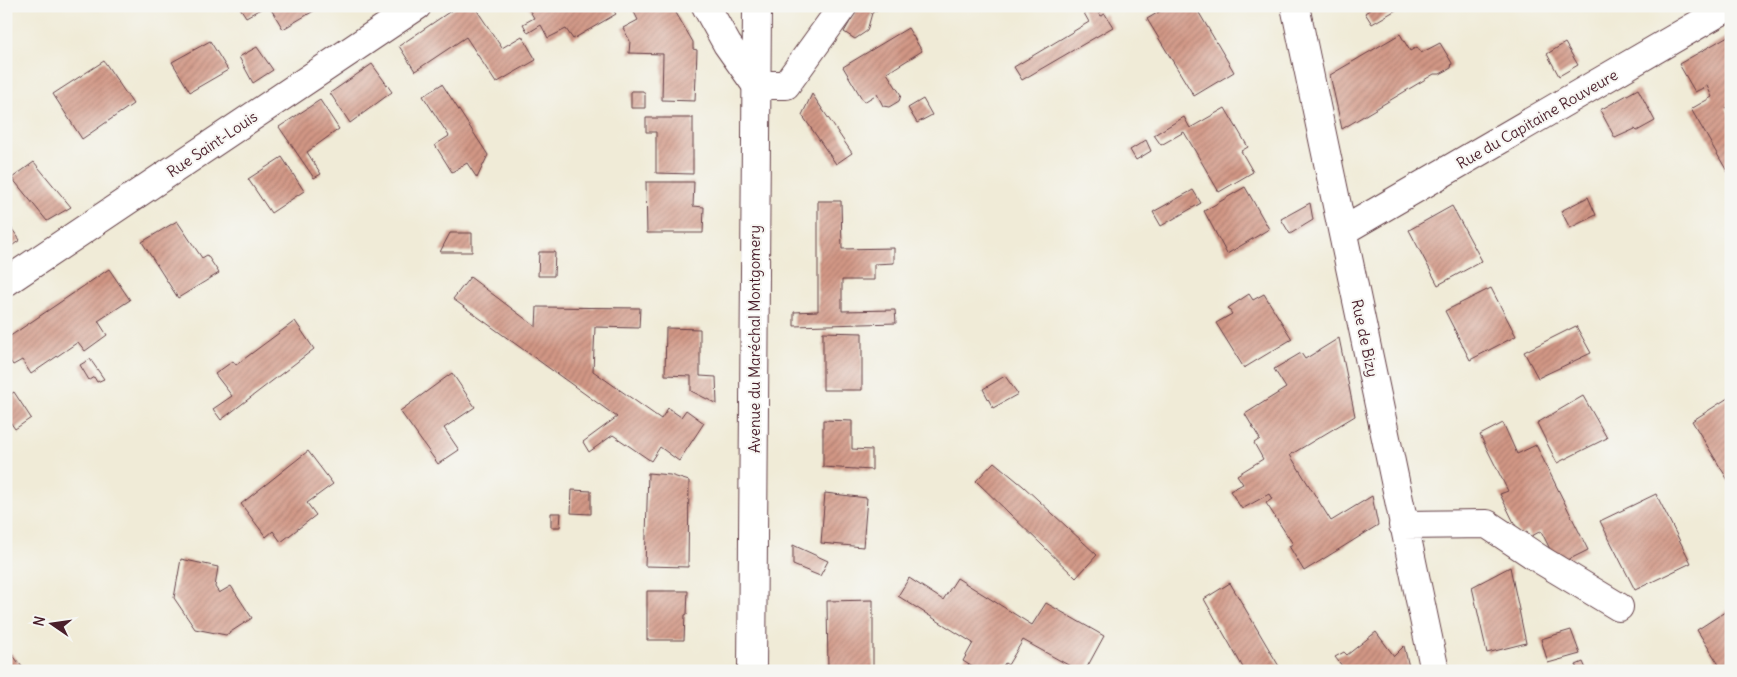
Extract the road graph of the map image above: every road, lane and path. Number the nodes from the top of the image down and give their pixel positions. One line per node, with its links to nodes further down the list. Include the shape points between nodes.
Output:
1 (417, 6): 9 (street, Rue Saint-Louis)
2 (706, 6): 7 (street, via 727,44)
3 (757, 6): 7 (street, Avenue du Maréchal Montgomery)
4 (843, 6): 7 (street, via 786,85)
5 (1295, 6): 8 (street, Rue de Bizy)
6 (1730, 6): 8 (street, Rue du Capitaine Rouveure)
7 (756, 85): 12 (street, Avenue du Maréchal Montgomery)
8 (1343, 231): 10 (street, Rue de Bizy)
9 (6, 282)
10 (1403, 525): 11 (street, via 1487,524); 13 (street, Rue de Bizy)
11 (1620, 608)
12 (752, 671)
13 (1435, 671)

